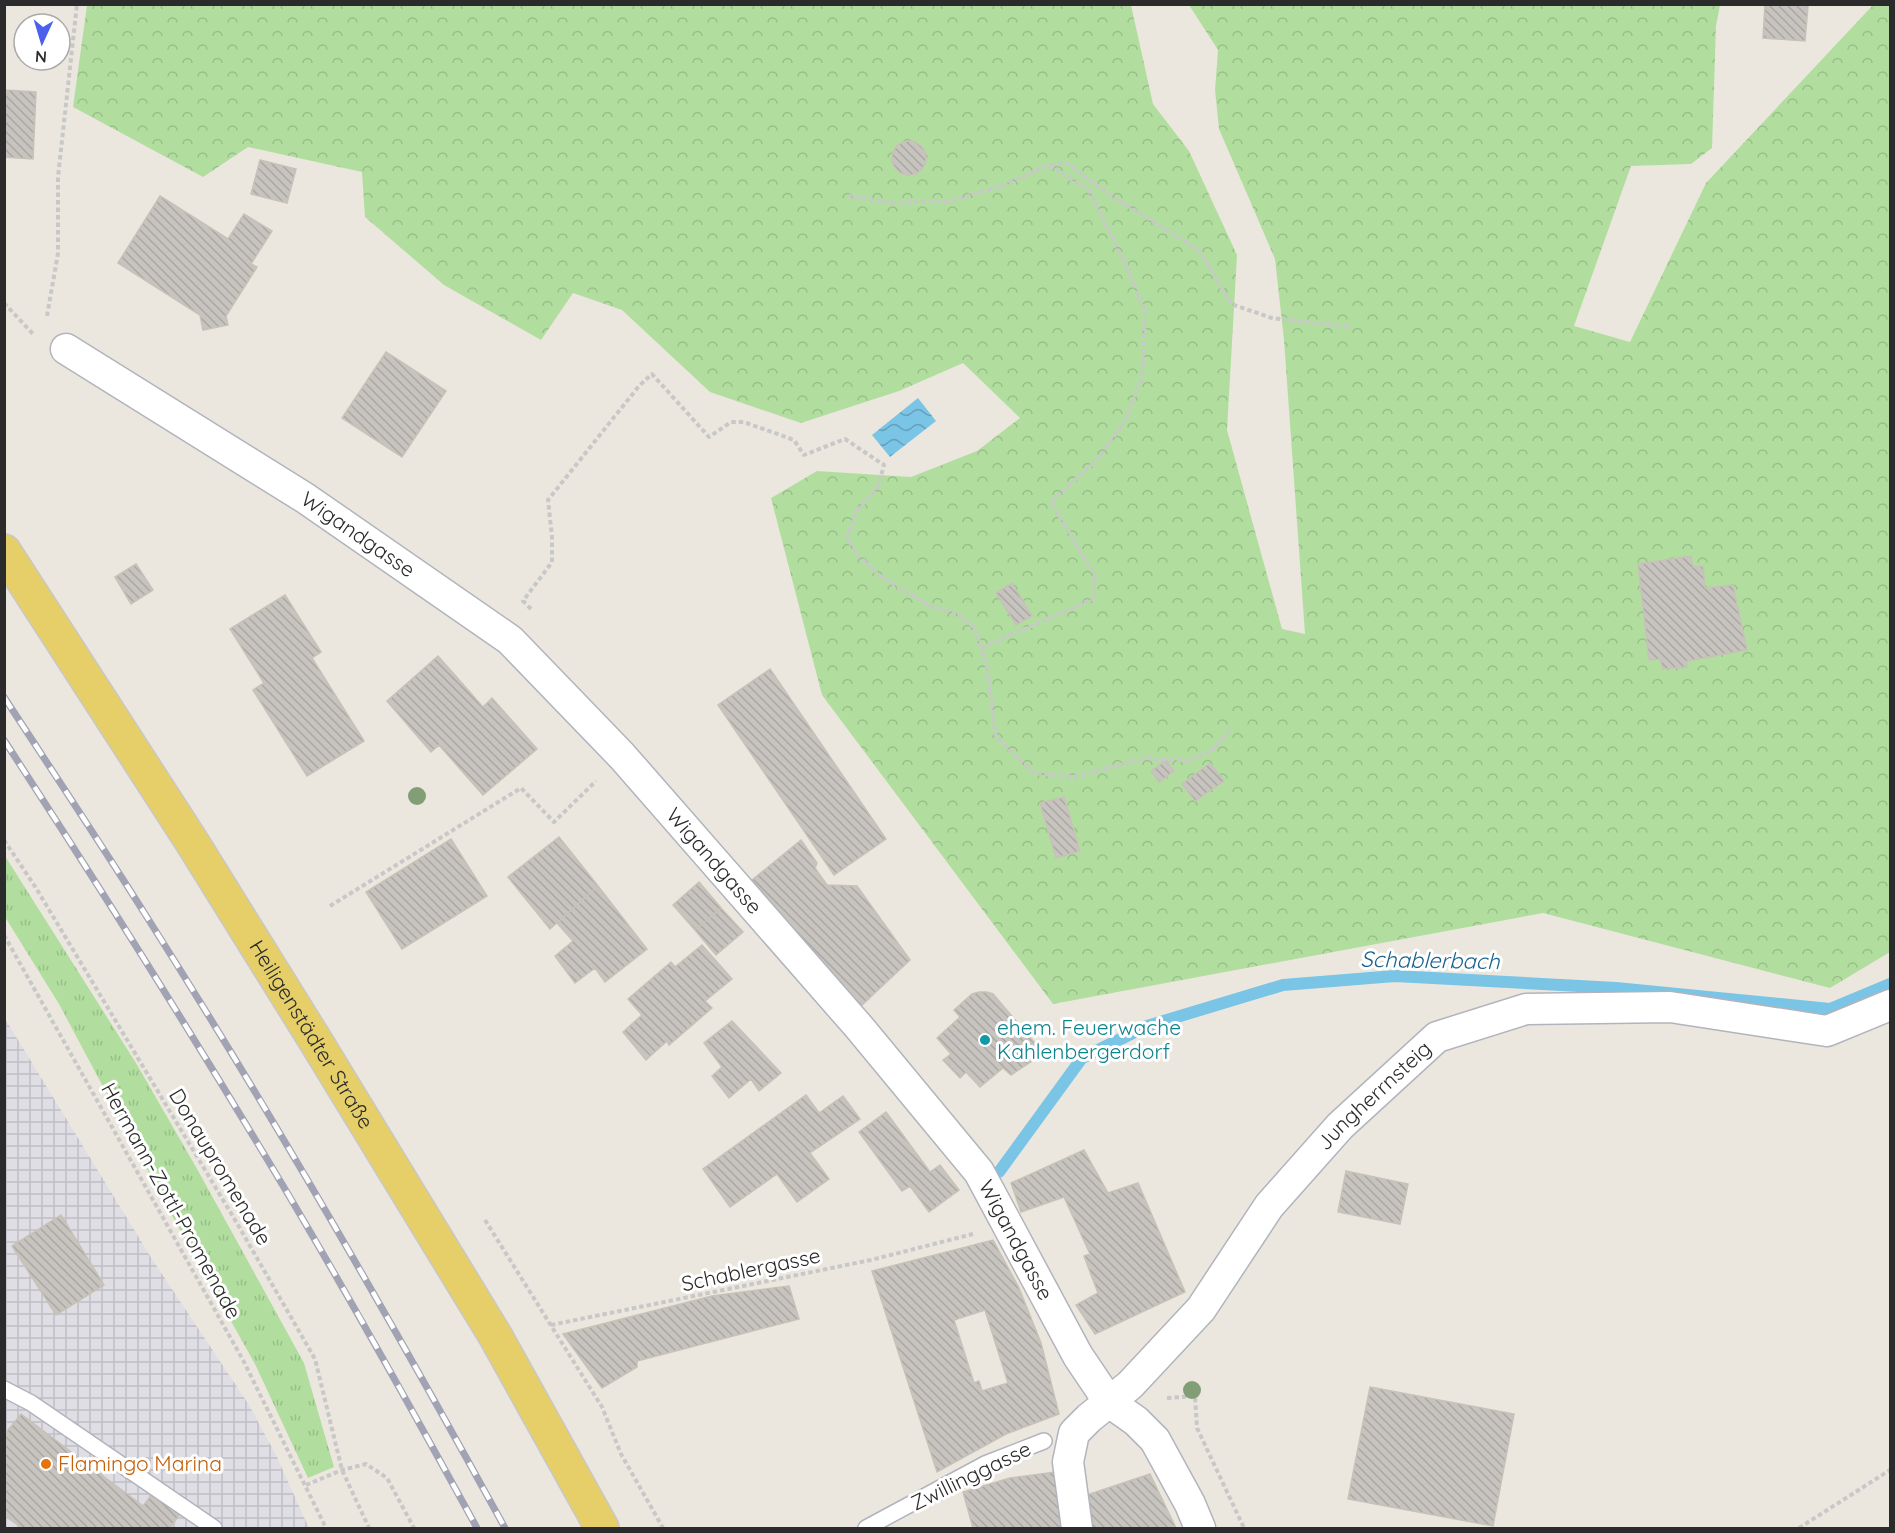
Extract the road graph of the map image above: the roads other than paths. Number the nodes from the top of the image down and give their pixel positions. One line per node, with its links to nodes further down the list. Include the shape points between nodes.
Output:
1 (66, 349): 5 (street, Wigandgasse, via 305,498 510,640 622,756 859,1027 979,1172 1078,1356)
2 (4, 552): 8 (main road, Heiligenstädter Straße, via 327,1059 496,1337)
3 (1890, 1005): 5 (street, Jungherrnsteig, via 1827,1031 1670,1007 1526,1009 1437,1037 1340,1126 1269,1206 1202,1309)
4 (4, 1389): 7 (lane, via 31,1402)
5 (1109, 1402): 10 (street, Jungherrnsteig, via 1074,1433 1068,1462); 11 (street, Wigandgasse, via 1155,1440)
6 (1044, 1441): 9 (lane, Zwillinggasse, via 985,1464)
7 (214, 1528)
8 (602, 1528)
9 (866, 1528)
10 (1077, 1528)
11 (1200, 1528)

